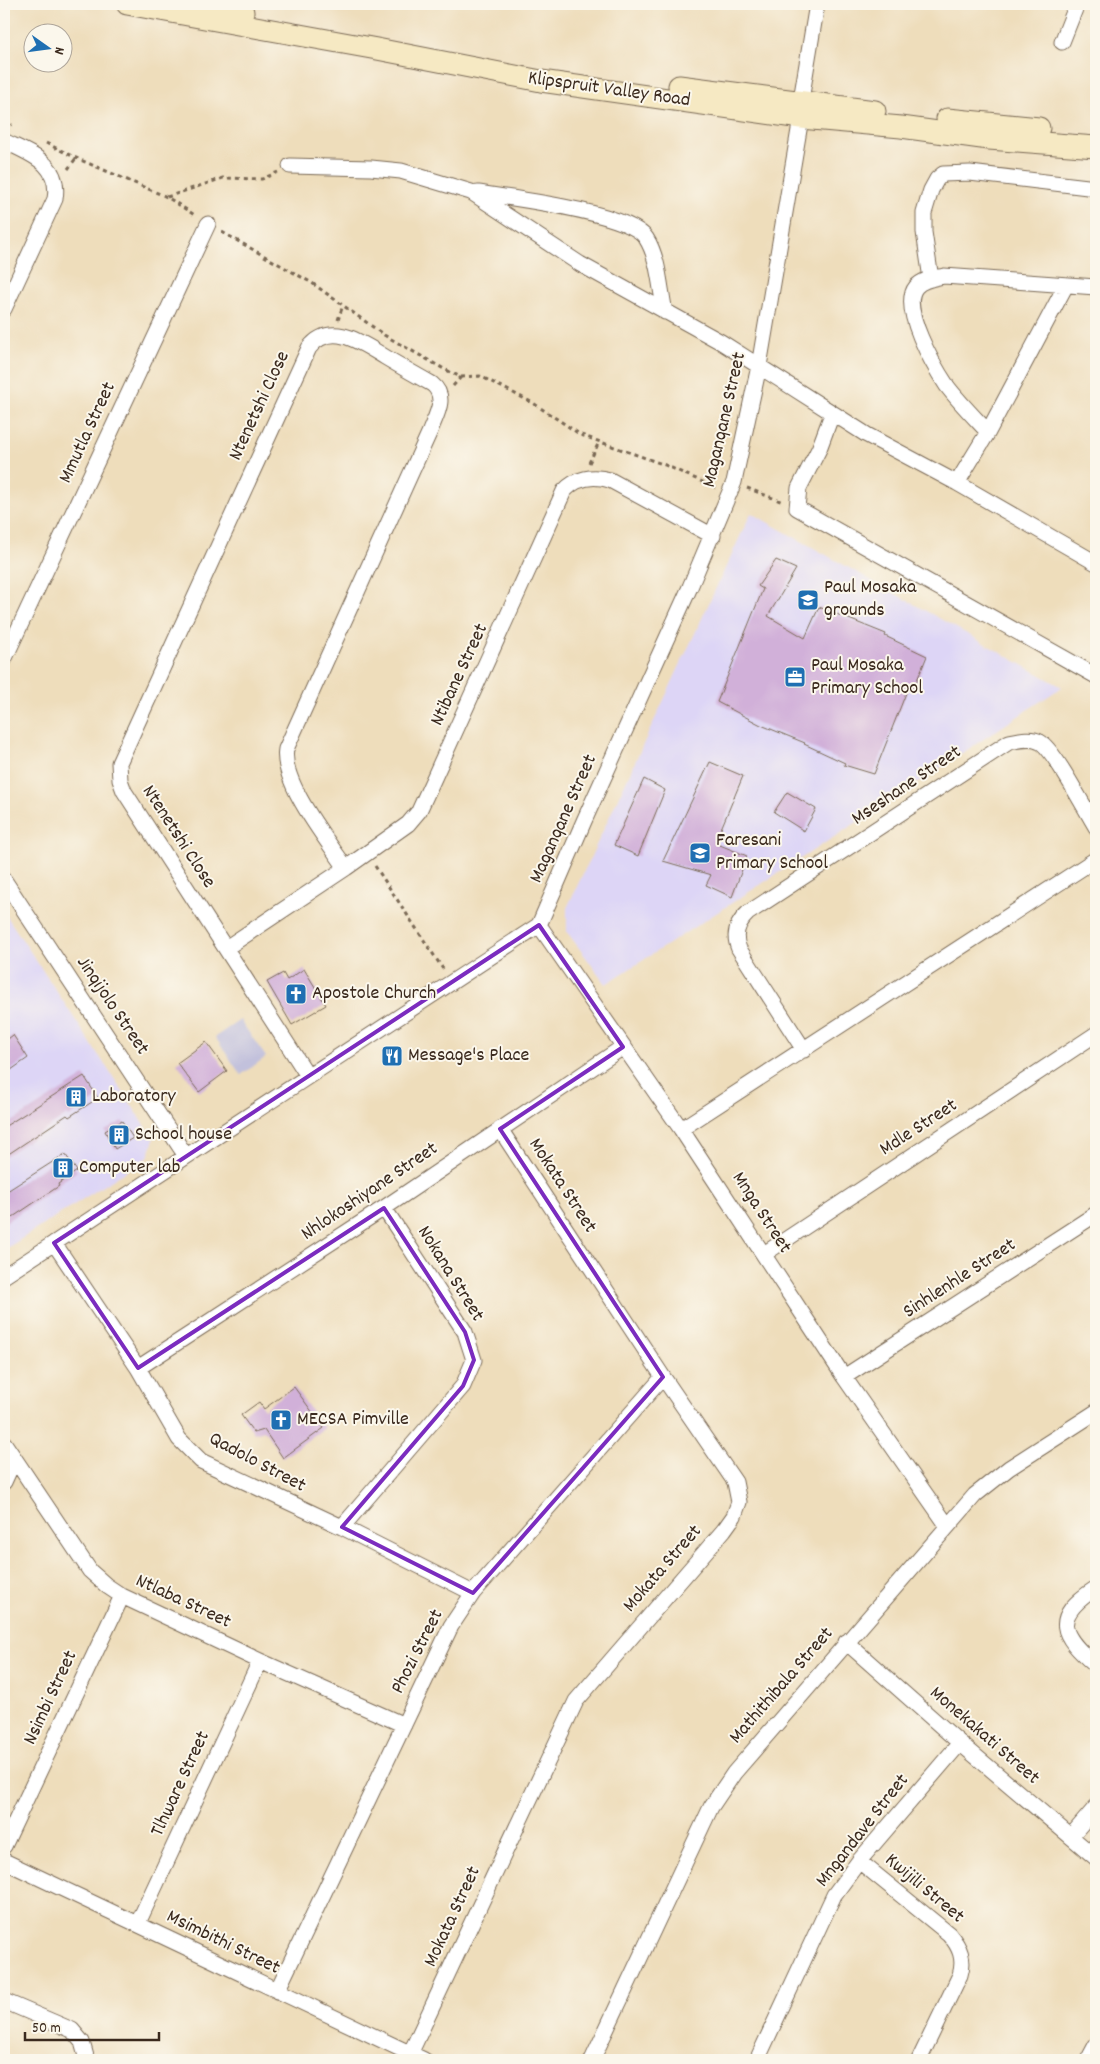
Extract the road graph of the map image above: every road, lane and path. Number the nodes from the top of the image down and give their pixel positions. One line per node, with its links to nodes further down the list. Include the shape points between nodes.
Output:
1 (127, 4): 6 (street, Klipspruit Valley Road, via 541,81)
2 (210, 4): 6 (street, Klipspruit Valley Road, via 261,17 499,62)
3 (817, 4): 6 (street, Maganqane Street)
4 (1077, 4): 5 (street)
5 (1062, 42)
6 (801, 109): 9 (street, Klipspruit Valley Road, via 868,110); 12 (street, Klipspruit Valley Road, via 989,139); 23 (street, Maganqane Street)
7 (4, 121): 8 (path)
8 (16, 128)
9 (1096, 134)
10 (4, 141): 21 (street, via 42,162 53,173 57,184 55,199)
11 (42, 141): 16 (path)
12 (1096, 147)
13 (290, 166): 15 (street, via 401,171); 16 (path, via 262,179 223,178)
14 (1096, 188): 18 (street, via 970,173 944,174 931,190 924,214)
15 (471, 192): 22 (street, via 580,264); 22 (street, via 567,207 634,227 649,245)
16 (167, 197): 17 (path)
17 (208, 224): 27 (path, via 312,283 384,335 444,370 461,377 480,376 532,403 581,435); 31 (street, Mmutla Street)
18 (931, 279): 19 (street, via 944,276); 25 (street, via 918,284 913,295 912,308 920,336 947,385)
19 (1066, 285): 20 (street); 25 (street)
20 (1096, 287)
21 (4, 309)
22 (665, 312): 23 (street)
23 (759, 366): 24 (street); 27 (street, Maganqane Street)
24 (832, 414): 26 (street); 28 (street, via 799,488)
25 (988, 432): 26 (street)
26 (958, 483): 30 (street)
27 (732, 488): 28 (path); 29 (street, Maganqane Street)
28 (797, 508): 32 (street)
29 (713, 536): 34 (street, Ntibane Street, via 610,480 594,478 570,484 564,491 419,810 408,824); 38 (street, Maganqane Street)
30 (1096, 564)
31 (4, 660)
32 (1096, 676)
33 (1096, 827): 43 (street, Mseshane Street, via 1049,750 1037,741 1009,742 748,913 740,922 736,942)
34 (367, 854): 36 (street, Ntibane Street); 40 (path)
35 (1096, 859): 43 (street)
36 (346, 868): 39 (street, Ntibane Street); 39 (street, Ntenetshi Close, via 296,791 285,755 292,732 430,431 441,398 438,389 424,379 352,338 334,335 318,339 309,348 119,763 124,792)
37 (4, 880): 47 (street, Jinqijolo Street)
38 (539, 925): 40 (street); 42 (street, Mnga Street)
39 (226, 948): 44 (street, Ntenetshi Close)
40 (451, 982): 44 (street)
41 (1096, 1034): 51 (street, Mdle Street)
42 (623, 1047): 45 (street, Nhlokoshiyane Street); 46 (street, Mnga Street)
43 (804, 1050): 46 (street)
44 (308, 1076): 47 (street)
45 (500, 1129): 48 (street, Nhlokoshiyane Street); 54 (street, Mokata Street)
46 (681, 1129): 51 (street, Mnga Street)
47 (186, 1156): 50 (street)
48 (384, 1208): 53 (street, Nhlokoshiyane Street); 61 (street, Nokana Street, via 465,1332 474,1360 463,1386)
49 (1096, 1214): 55 (street, Sinhlenhle Street)
50 (54, 1243): 52 (street); 53 (street, Qadolo Street)
51 (764, 1254): 55 (street, Mnga Street)
52 (4, 1276)
53 (138, 1368): 61 (street, Qadolo Street, via 179,1439 201,1461)
54 (663, 1377): 63 (street, Phozi Street); 80 (street, Mokata Street, via 735,1482 740,1498 737,1509 724,1530 576,1701)
55 (844, 1377): 60 (street, Mnga Street)
56 (1096, 1412): 60 (street, Mathithibala Street, via 1009,1468 974,1495)
57 (4, 1443): 58 (street, Ntlaba Street)
58 (14, 1460): 59 (street); 64 (street, Ntlaba Street, via 90,1571)
59 (4, 1482)
60 (947, 1525): 65 (street, Mathithibala Street)
61 (342, 1527): 63 (street, Qadolo Street)
62 (1096, 1588): 67 (street, via 1077,1602 1066,1623 1069,1639)
63 (474, 1593): 68 (street, Phozi Street, via 451,1626)
64 (122, 1596): 66 (street, Ntlaba Street); 72 (street, Nsimbi Street)
65 (846, 1642): 69 (street, Monekakati Street); 82 (street, Mathithibala Street, via 734,1773 711,1807)
66 (260, 1661): 68 (street, Ntlaba Street); 76 (street, Tlhware Street)
67 (1096, 1666)
68 (404, 1725): 77 (street, Phozi Street)
69 (960, 1743): 71 (street, Monekakati Street); 75 (street, Mngandave Street)
70 (1096, 1806): 71 (street)
71 (1071, 1836): 73 (street, Monekakati Street)
72 (4, 1846)
73 (1096, 1858)
74 (4, 1861): 76 (street, Msimbithi Street)
75 (859, 1861): 83 (street, Mngandave Street, via 834,1895); 84 (street, Kwijili Street, via 945,1931 962,1956 960,1975)
76 (138, 1923): 77 (street, Msimbithi Street)
77 (277, 1991): 80 (street, Msimbithi Street)
78 (4, 2001): 81 (street, via 72,2030 82,2042)
79 (1096, 2045): 85 (street)
80 (417, 2057)
81 (87, 2060)
82 (592, 2060)
83 (757, 2060)
84 (919, 2060)
85 (1088, 2060)

